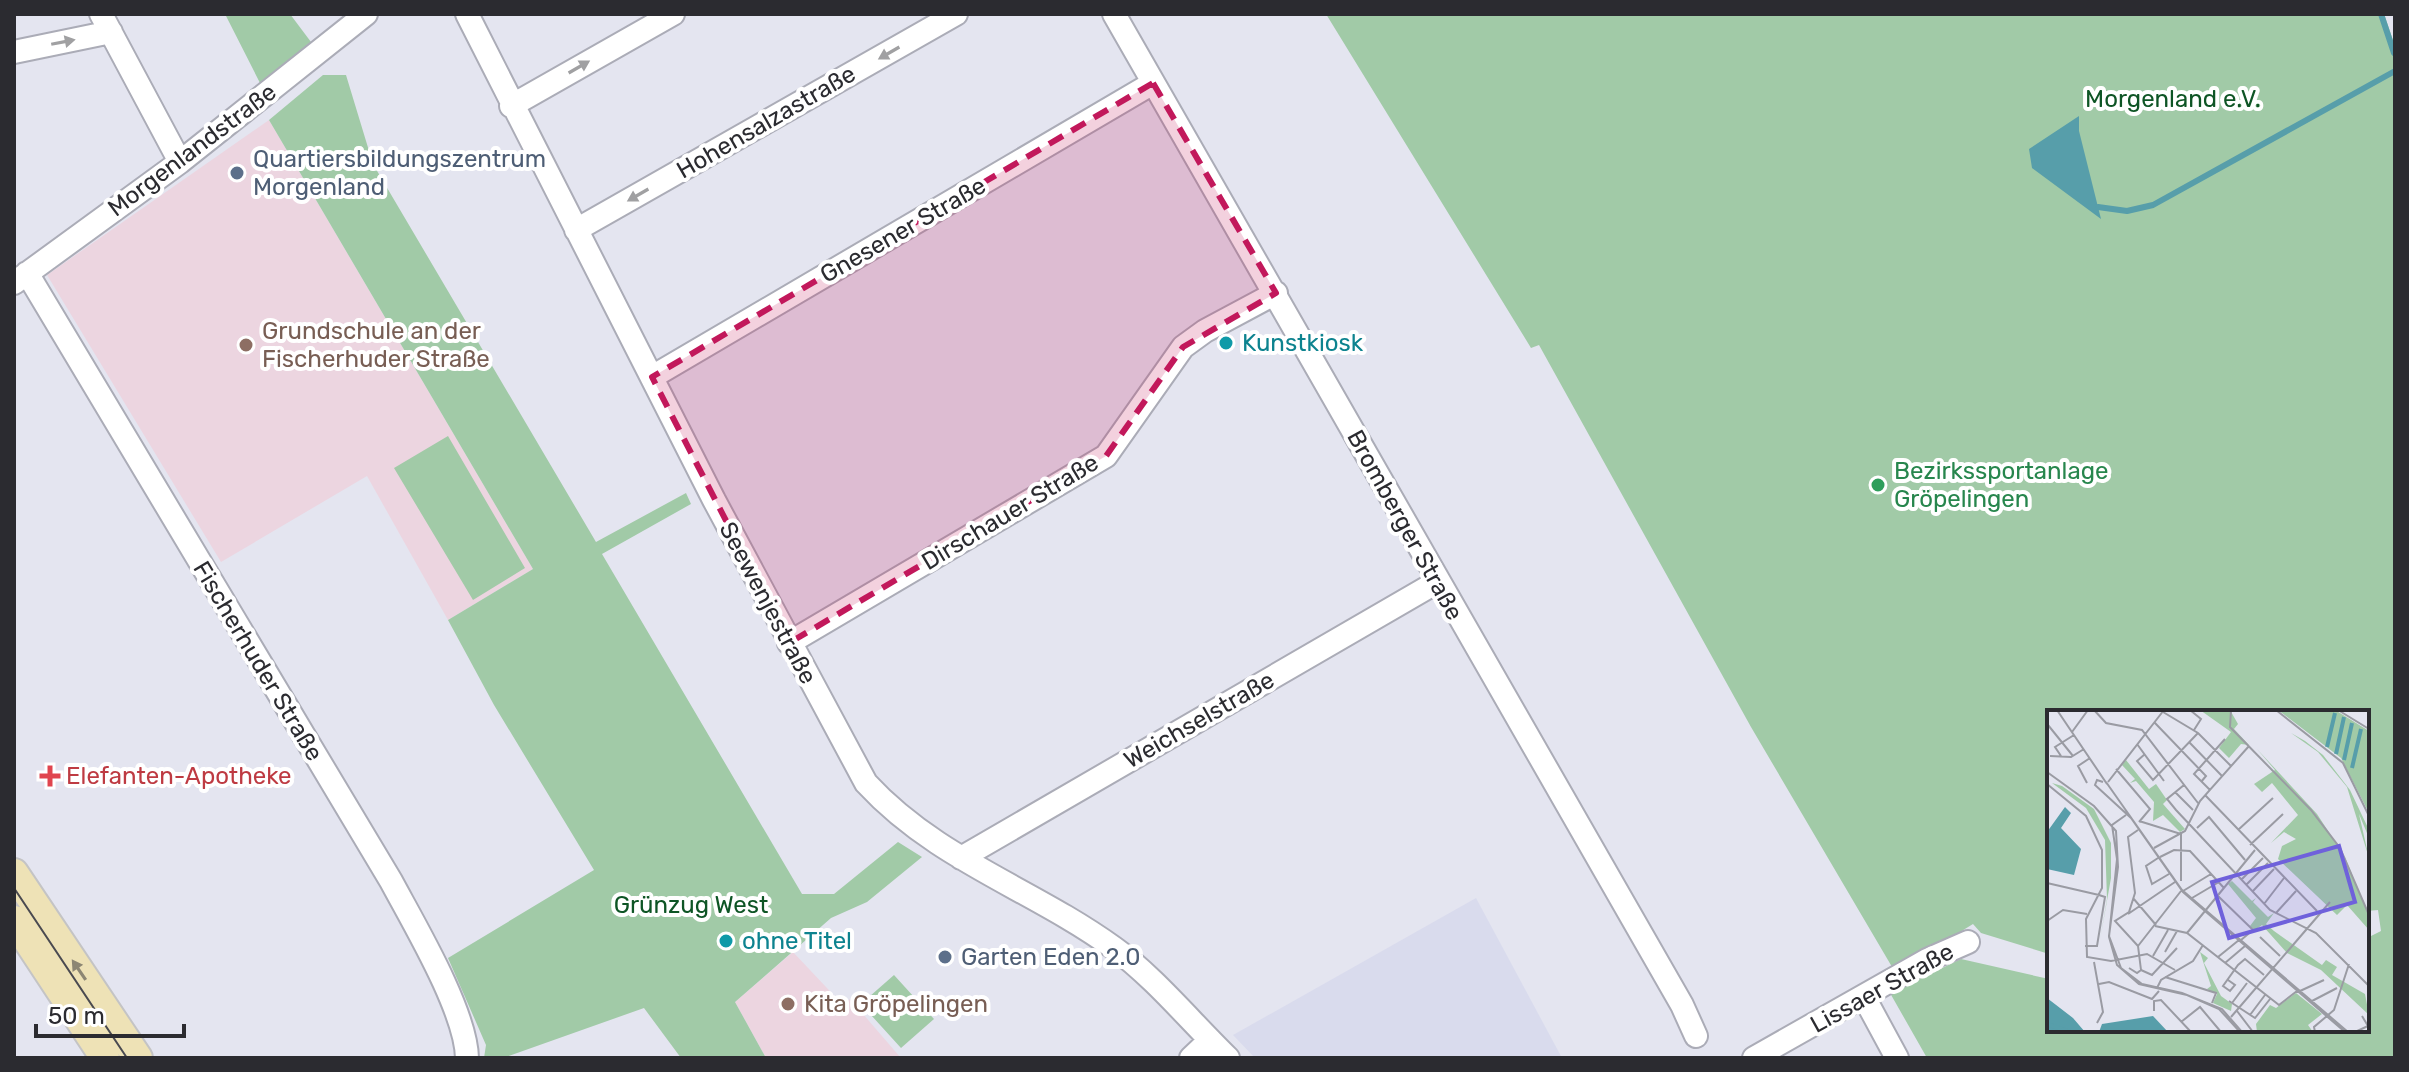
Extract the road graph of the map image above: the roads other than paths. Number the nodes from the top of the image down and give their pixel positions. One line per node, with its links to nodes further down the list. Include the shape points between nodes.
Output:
1 (366, 14): 10 (street, Morgenlandstraße)
2 (467, 14): 9 (street, Seewenjestraße)
3 (673, 14): 9 (street, one-way to 3)
4 (956, 14): 11 (street, Hohensalzastraße, one-way to 11)
5 (1114, 14): 8 (street, Bromberger Straße)
6 (106, 23): 7 (street, one-way to 6); 10 (street)
7 (14, 52)
8 (1153, 83): 13 (street, Bromberger Straße); 14 (street, Gnesener Straße)
9 (511, 106): 11 (street, Seewenjestraße)
10 (180, 162): 12 (street, Morgenlandstraße)
11 (576, 230): 14 (street, Seewenjestraße)
12 (20, 278): 26 (street, Fischerhuder Straße, via 405,907 461,1028)
13 (1276, 293): 15 (street, Bromberger Straße); 16 (street, Dirschauer Straße, via 1183,347 1106,456)
14 (652, 377): 16 (street, Seewenjestraße)
15 (1437, 582): 17 (street, Weichselstraße); 22 (street, Bromberger Straße)
16 (789, 643): 17 (street, Seewenjestraße, via 866,783 897,816)
17 (961, 858): 23 (street, Seewenjestraße, via 1115,948)
18 (14, 873): 25 (main road, one-way to 18)
19 (14, 920): 24 (main road)
20 (1968, 942): 21 (street, Lissaer Straße)
21 (1864, 997): 29 (street, Lissaer Straße); 30 (street)
22 (1696, 1036)
23 (1210, 1040): 27 (street); 28 (street, Seewenjestraße)
24 (105, 1058)
25 (138, 1058)
26 (467, 1058)
27 (1191, 1058)
28 (1228, 1058)
29 (1754, 1058)
30 (1897, 1058)

